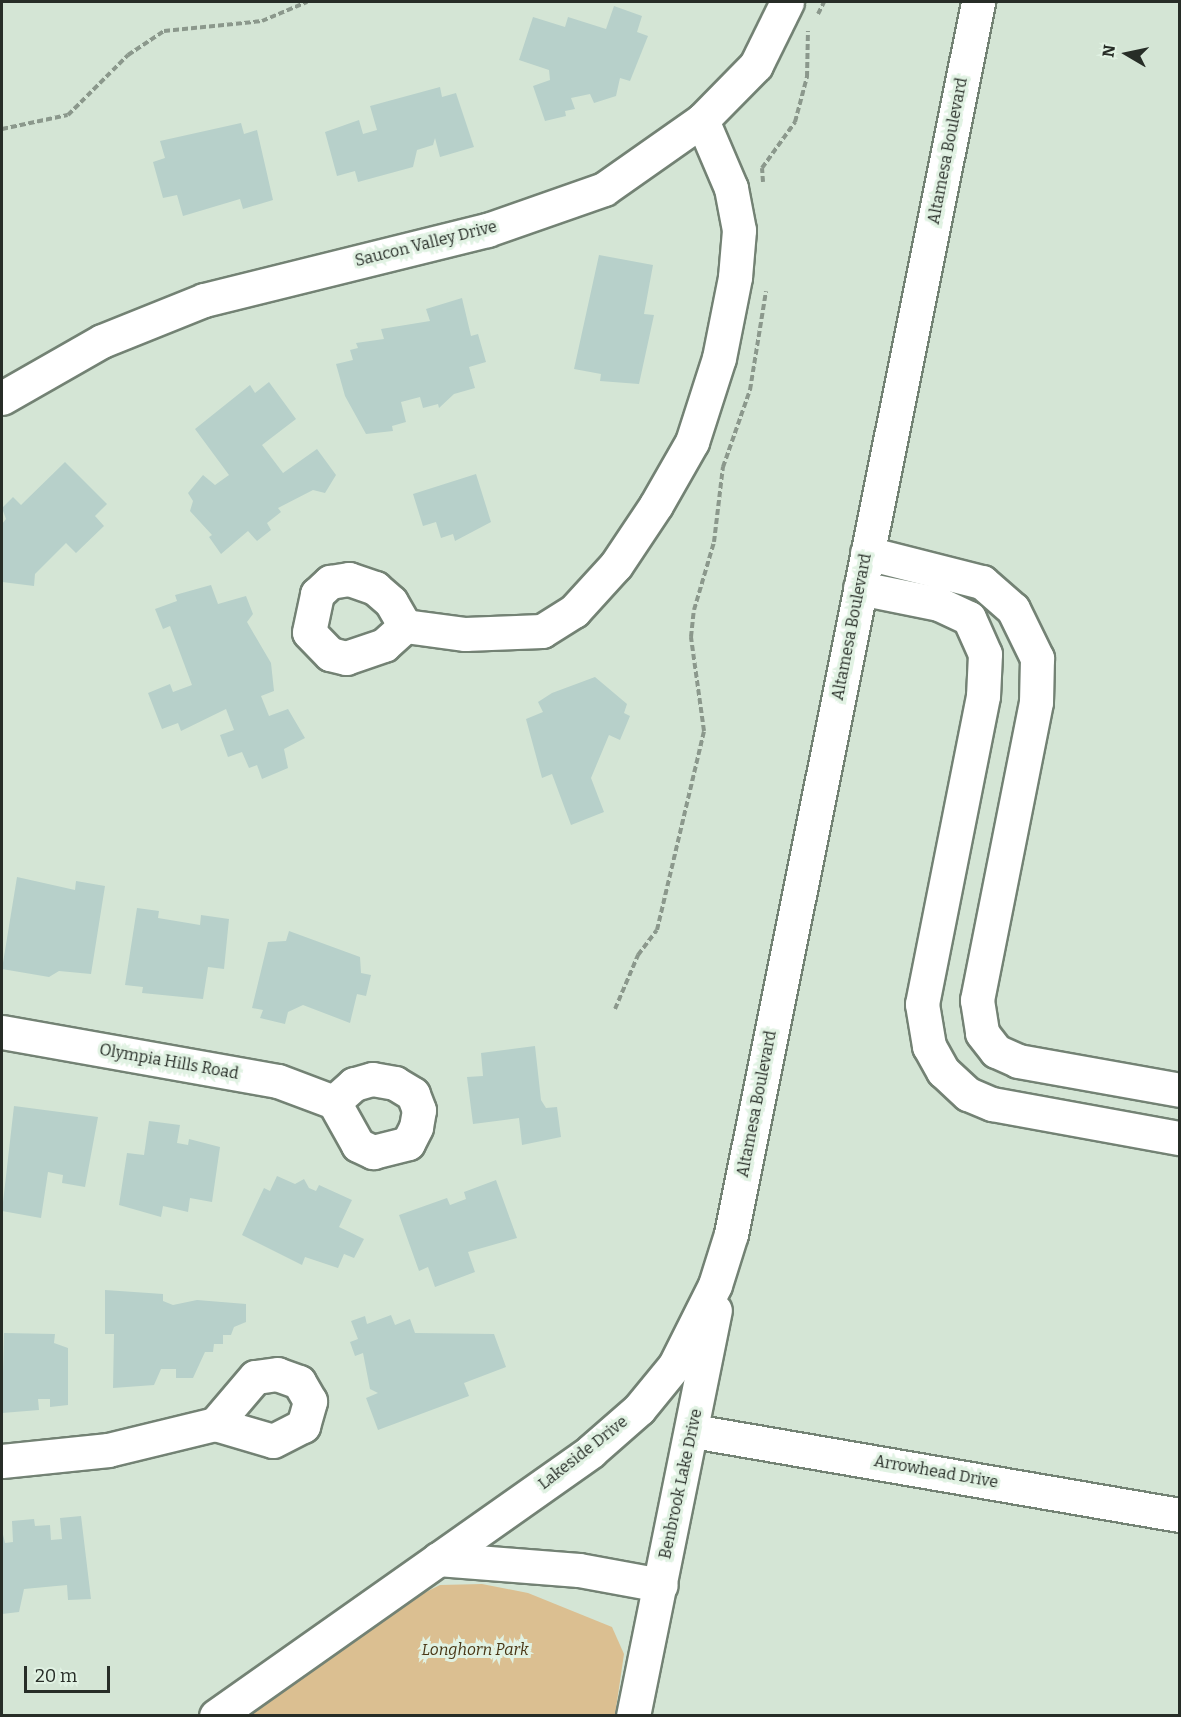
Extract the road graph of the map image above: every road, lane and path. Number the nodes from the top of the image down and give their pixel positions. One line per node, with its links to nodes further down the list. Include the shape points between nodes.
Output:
1 (307, 2): 6 (path, via 262,21 164,31 128,55 68,116)
2 (787, 2): 5 (street, Saucon Valley Drive, via 756,65)
3 (824, 2): 7 (path, via 808,27 807,77 795,122 762,168)
4 (978, 2): 10 (street, Altamesa Boulevard)
5 (702, 120): 9 (street, Saucon Valley Drive, via 604,189 487,230 204,300 102,340); 12 (street, via 731,188 739,230 735,277 719,358 692,442 656,506 616,565 574,611 542,631 465,634)
6 (2, 129)
7 (764, 191)
8 (767, 283): 13 (path, via 753,378 723,467 714,542 694,610 692,637 704,731 657,930 638,956)
9 (2, 398)
10 (867, 554): 11 (street, Altamesa Boulevard); 15 (street, via 982,582 1014,609 1037,657 1036,702 977,1000 982,1034 996,1051 1018,1061)
11 (860, 588): 17 (street, via 939,604 969,618 985,654 983,696 922,1005 929,1046 943,1071 968,1094 992,1104); 18 (street, Altamesa Boulevard)
12 (405, 626)
13 (615, 1008)
14 (2, 1032): 16 (street, Olympia Hills Road, via 278,1081)
15 (1179, 1090)
16 (334, 1102)
17 (1179, 1138)
18 (725, 1252): 20 (street, Benbrook Lake Drive); 23 (street, Lakeside Drive, via 675,1365 639,1409 591,1452)
19 (215, 1424): 21 (street, via 108,1450)
20 (693, 1431): 22 (street, Arrowhead Drive); 24 (street, Benbrook Lake Drive)
21 (2, 1461)
22 (1179, 1515)
23 (438, 1559): 24 (street, via 579,1570); 25 (street, Lakeside Drive)
24 (661, 1584): 26 (street, Benbrook Lake Drive)
25 (216, 1716)
26 (633, 1716)

